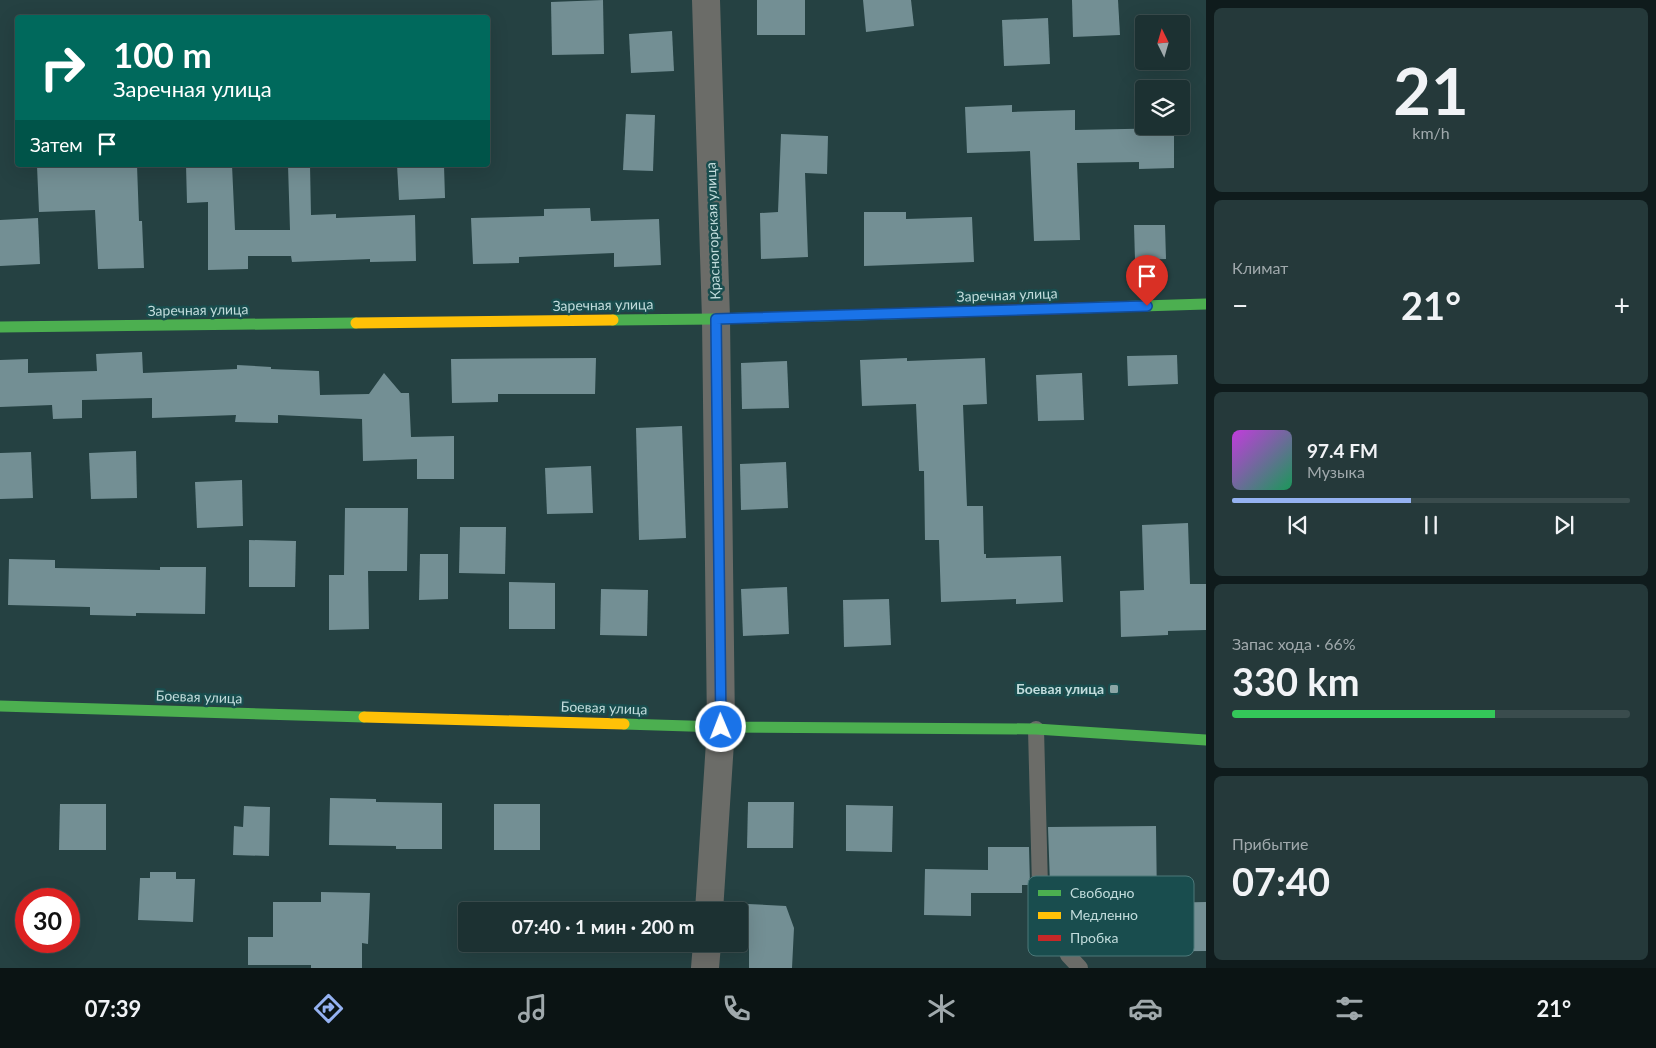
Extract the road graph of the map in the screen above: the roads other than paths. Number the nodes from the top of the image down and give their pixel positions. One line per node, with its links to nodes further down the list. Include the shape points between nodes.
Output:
1 (706, 0): 3 (street, Красногорская улица)
2 (1206, 304): 3 (main road, Заречная улица)
3 (716, 319): 4 (main road, Заречная улица); 6 (street, Красногорская улица)
4 (0, 327)
5 (0, 706): 6 (main road, Боевая улица)
6 (721, 727): 7 (main road, Боевая улица); 10 (street, Красногорская улица)
7 (1036, 729): 8 (main road, Боевая улица); 9 (lane)
8 (1206, 740)
9 (1040, 876)
10 (710, 902)
11 (706, 952): 13 (street)
12 (1069, 956): 14 (lane)
13 (705, 968)
14 (1080, 968)

